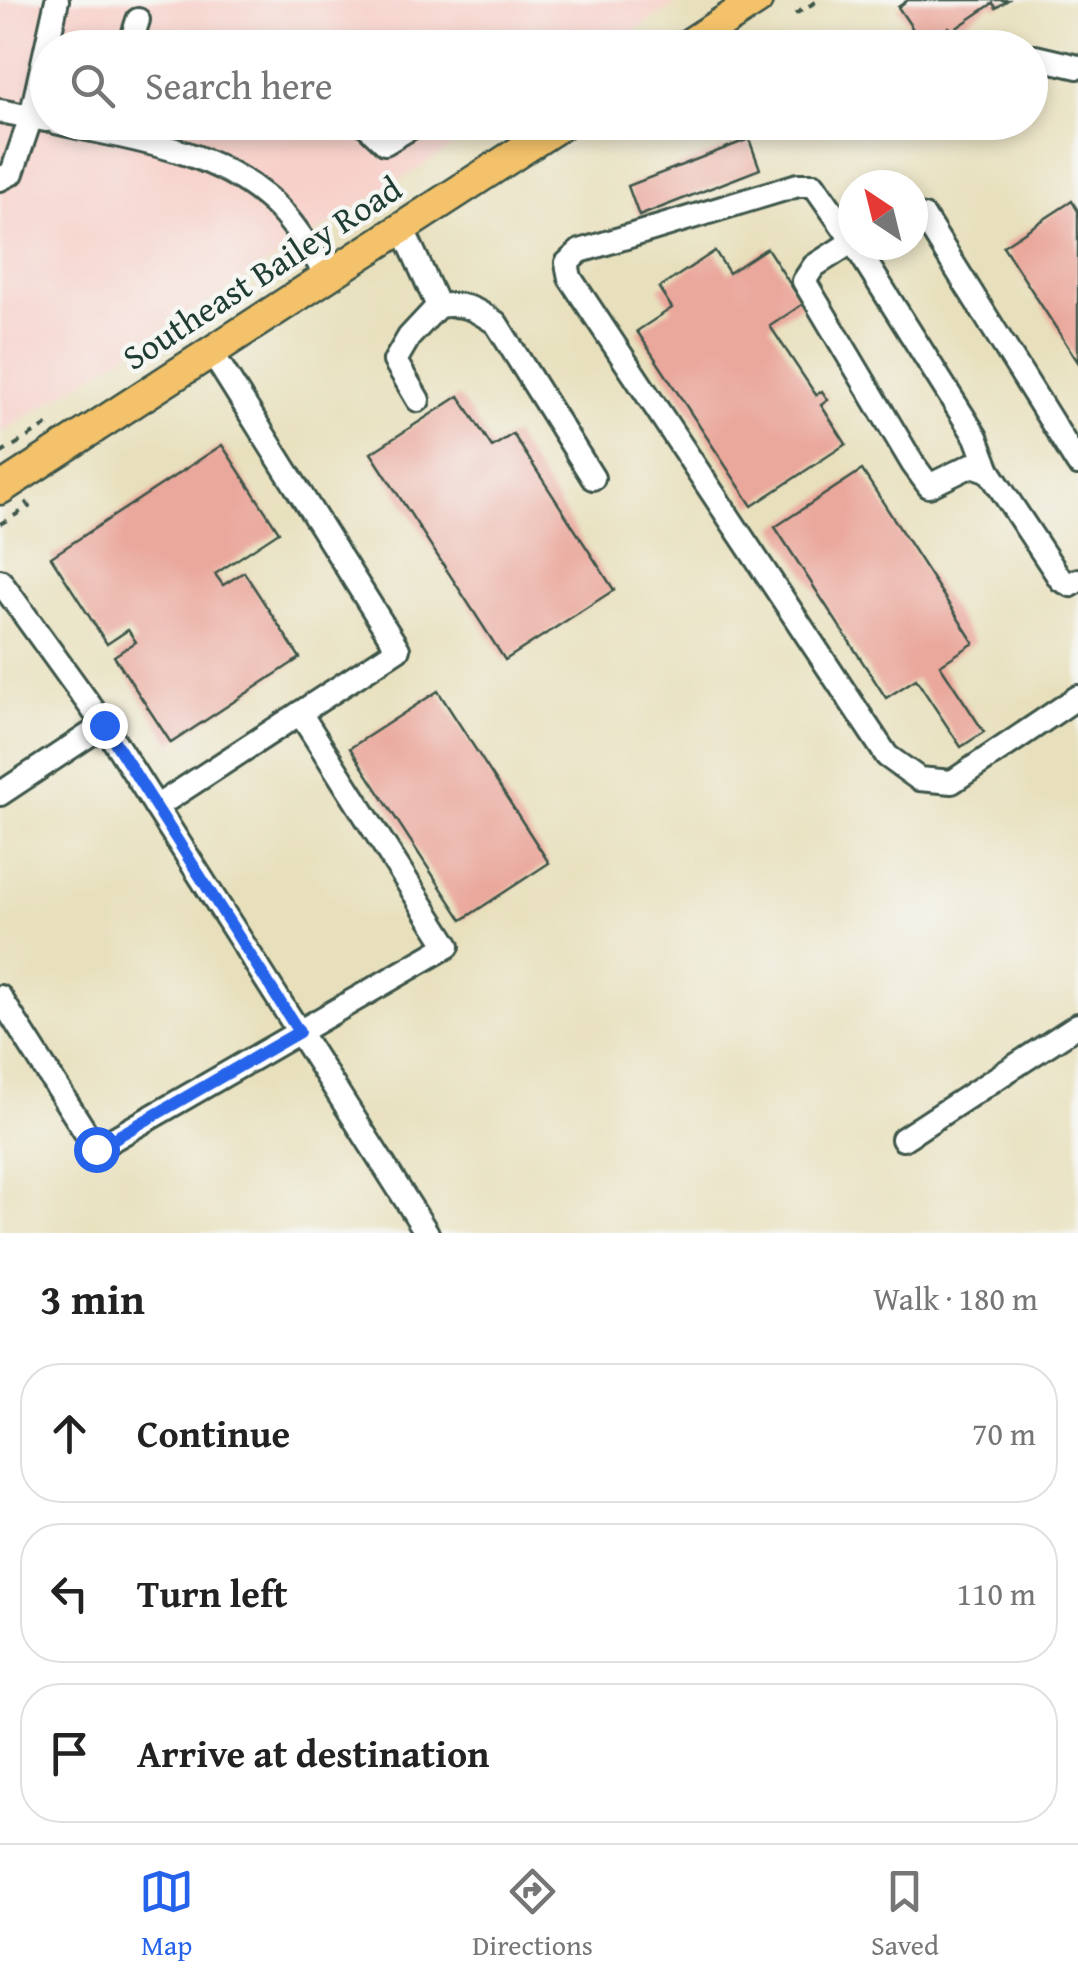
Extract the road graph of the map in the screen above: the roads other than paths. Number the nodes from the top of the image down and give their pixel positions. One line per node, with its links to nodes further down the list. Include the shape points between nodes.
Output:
1 (57, 0): 4 (street)
2 (757, 0): 6 (main road)
3 (138, 20): 5 (street)
4 (52, 30)
5 (135, 30)
6 (711, 30)
7 (1048, 59): 8 (street)
8 (1078, 66)
9 (0, 111): 10 (street)
10 (30, 117)
11 (30, 137): 14 (street, via 12,174)
12 (161, 140): 18 (street, via 235,174 267,198)
13 (527, 140): 16 (main road, Southeast Bailey Road)
14 (0, 179)
15 (928, 223): 22 (street)
16 (402, 227): 18 (main road, Southeast Bailey Road); 19 (street)
17 (864, 260): 23 (street, via 976,437)
18 (326, 275): 20 (main road, Southeast Bailey Road)
19 (438, 306): 21 (street, via 395,361); 24 (street, via 472,307 496,324)
20 (211, 350): 25 (main road, Southeast Bailey Road); 29 (street, via 398,649)
21 (418, 400)
22 (1078, 464)
23 (989, 471): 26 (street, via 1061,580); 28 (street, via 972,465 929,486 913,464 804,281 814,266 853,241 814,185 580,250 567,264 570,278 886,756 919,779 952,782)
24 (593, 478)
25 (0, 489)
26 (1078, 580)
27 (3, 590): 30 (street)
28 (1078, 697)
29 (300, 712): 32 (street); 34 (street, via 448,946)
30 (104, 725): 31 (street); 32 (street)
31 (0, 794)
32 (156, 807): 34 (street)
33 (0, 996): 34 (street, via 96,1149)
34 (299, 1032): 37 (street)
35 (1075, 1034): 36 (street)
36 (903, 1139)
37 (426, 1233)

